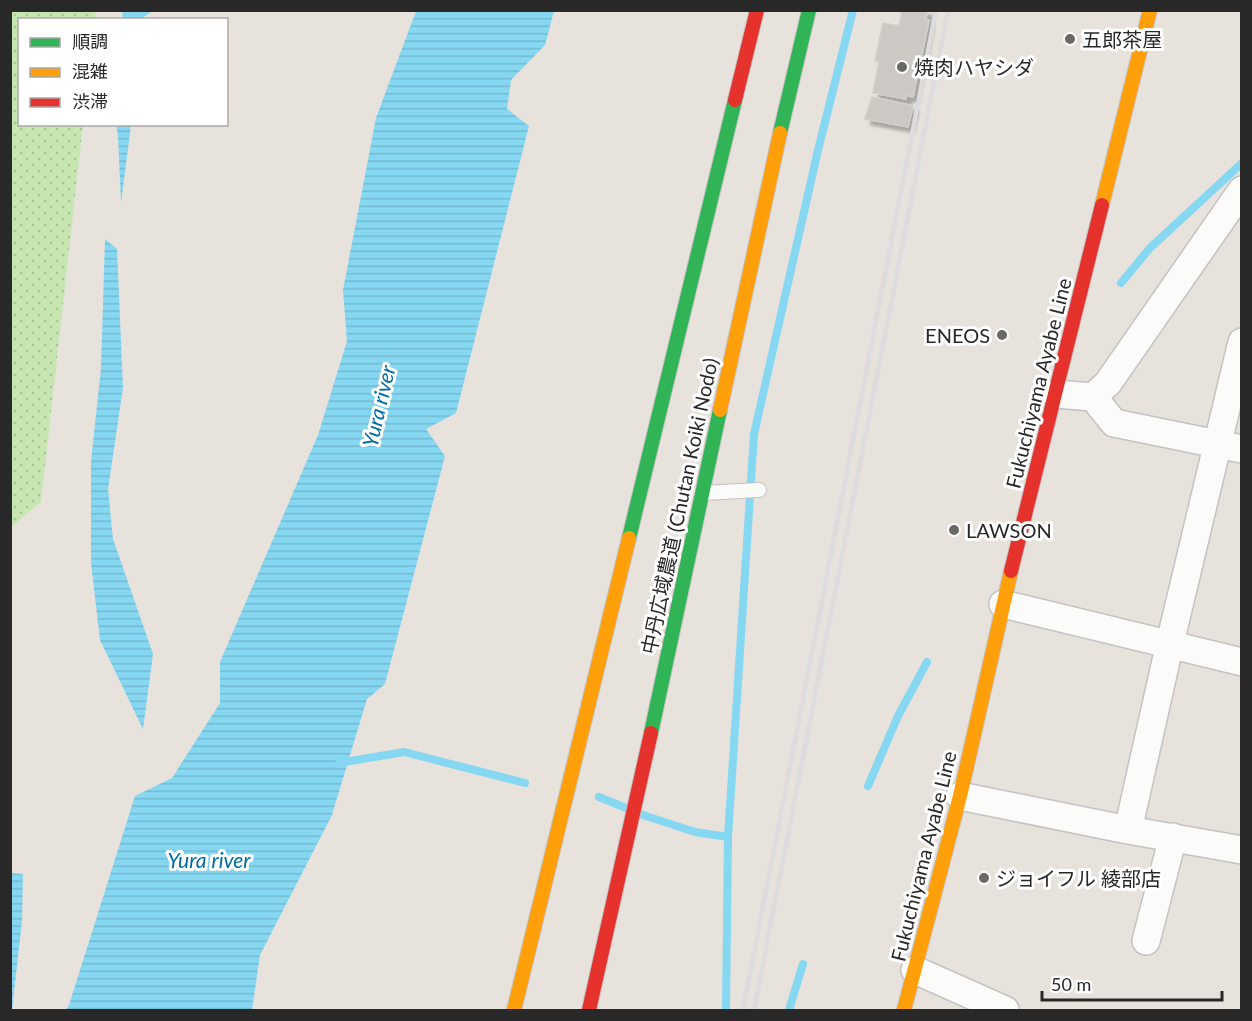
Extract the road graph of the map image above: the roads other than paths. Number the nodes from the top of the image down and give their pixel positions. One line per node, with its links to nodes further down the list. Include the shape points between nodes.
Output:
1 (757, 10): 20 (street)
2 (809, 10): 10 (street, 中丹広域農道 (Chutan Koiki Nodo))
3 (1150, 10): 6 (street, Fukuchiyama Ayabe Line)
4 (1242, 190): 7 (street, via 1108,383)
5 (1242, 342): 8 (street)
6 (1056, 394): 7 (street); 11 (street, Fukuchiyama Ayabe Line)
7 (1093, 397): 8 (street, via 1114,423)
8 (1229, 446): 12 (street)
9 (759, 490): 10 (lane)
10 (701, 493): 21 (street, 中丹広域農道 (Chutan Koiki Nodo), via 632,828)
11 (1003, 604): 12 (street); 14 (street, Fukuchiyama Ayabe Line)
12 (1170, 643): 13 (street); 15 (street)
13 (1242, 662)
14 (960, 796): 15 (street); 19 (street, Fukuchiyama Ayabe Line)
15 (1128, 830): 16 (street)
16 (1173, 837): 17 (street); 18 (street)
17 (1242, 849)
18 (1146, 940)
19 (915, 970): 22 (street, Fukuchiyama Ayabe Line); 23 (street)
20 (514, 1011)
21 (589, 1011)
22 (904, 1011)
23 (1005, 1011)

